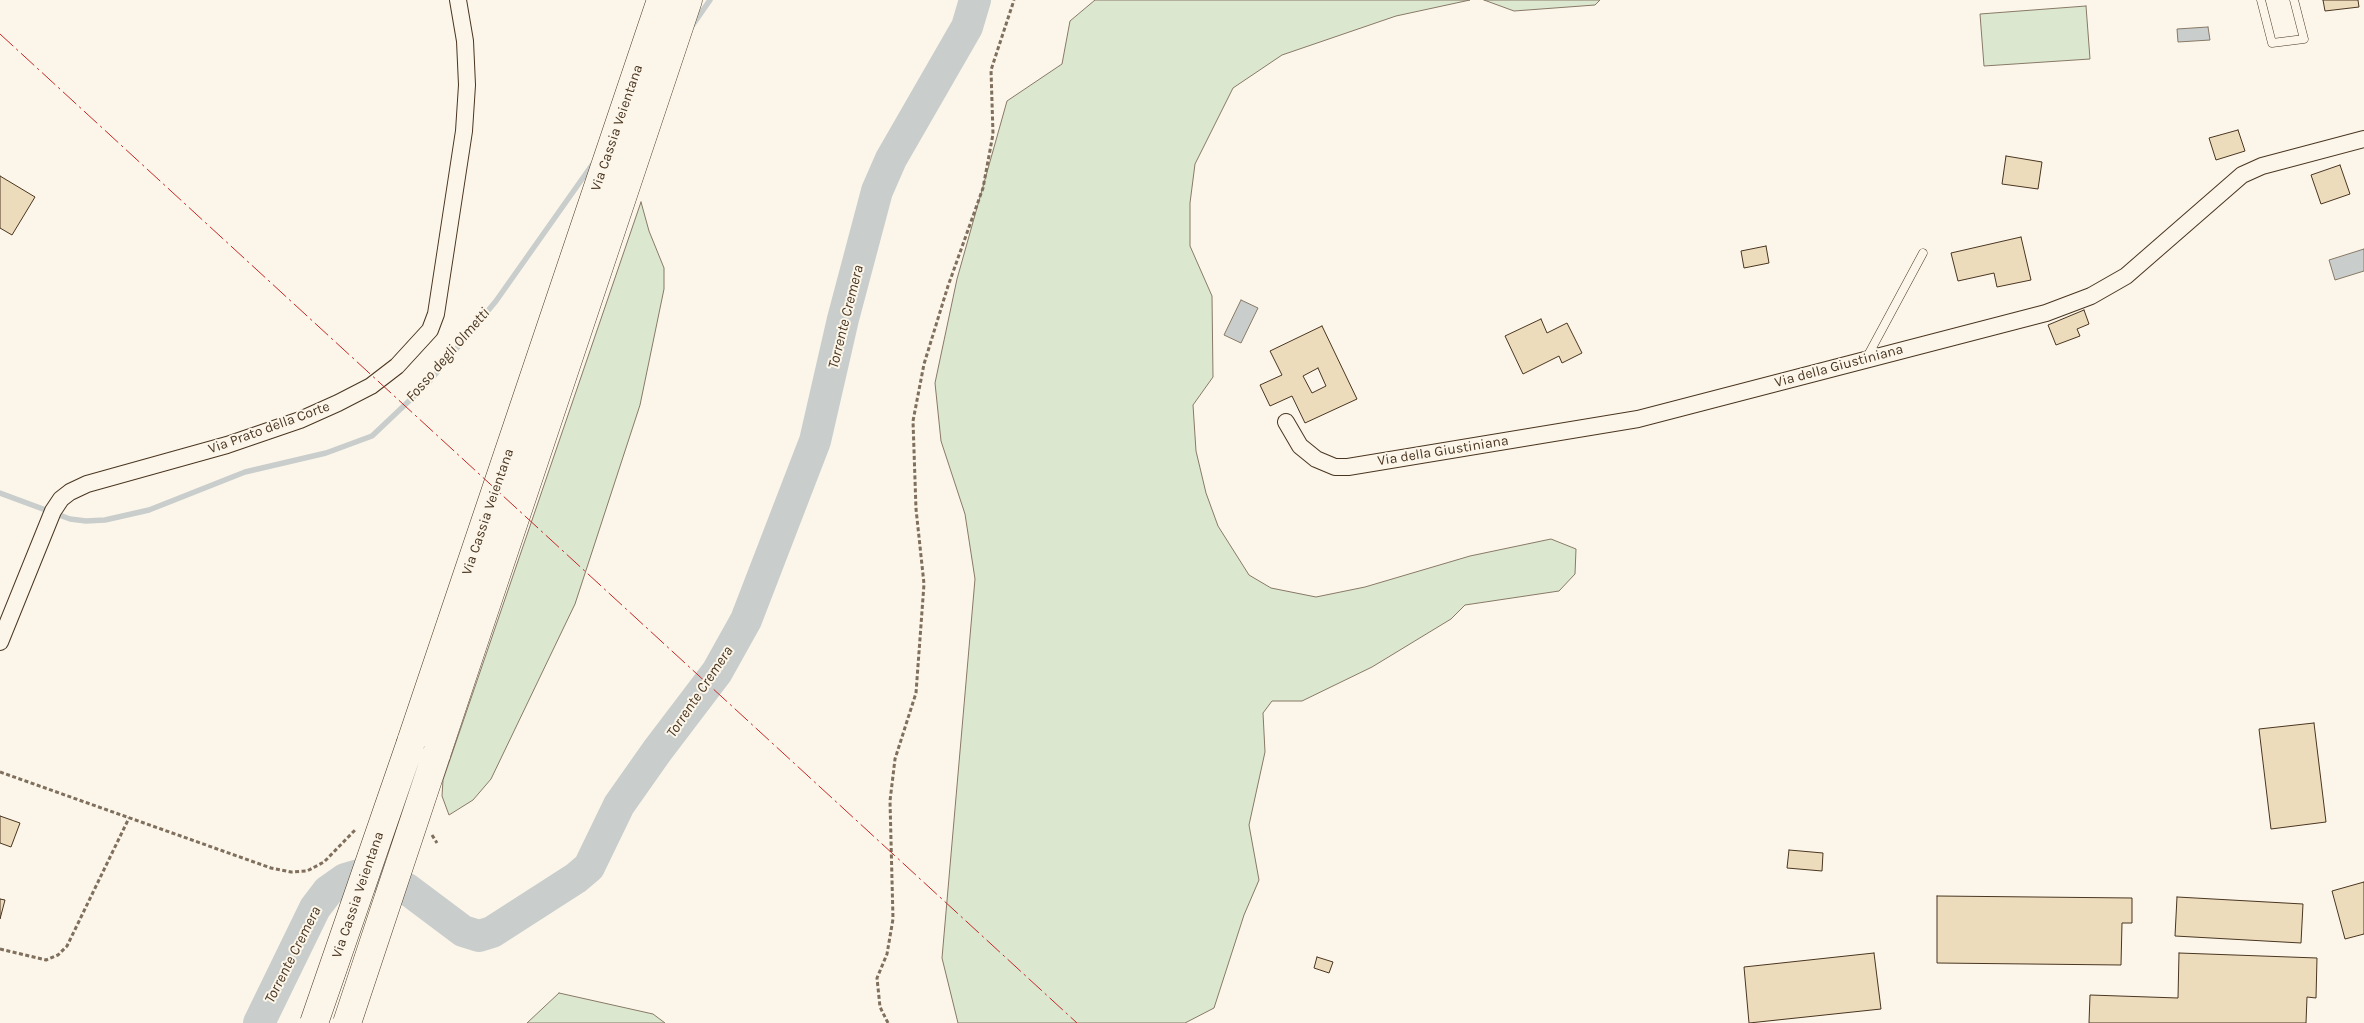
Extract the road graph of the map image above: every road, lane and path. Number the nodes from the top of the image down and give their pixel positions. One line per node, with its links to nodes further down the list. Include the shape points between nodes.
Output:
1 (458, 0): 12 (street, Via Prato della Corte, via 465,42 467,85 464,131 436,314 430,330 397,366 371,386 338,403 227,445 88,484 70,492 56,504)
2 (661, 0): 9 (highway, Via Cassia Veientana)
3 (688, 0): 9 (highway, Via Cassia Veientana)
4 (1014, 0): 21 (path, via 991,70 994,134 983,188 924,364 914,421 916,510 924,584 916,694 894,759 890,801 893,919 887,954 876,978 880,1007)
5 (2261, 0): 6 (lane, via 2272,43 2304,39)
6 (2294, 0)
7 (2364, 138): 10 (street, Via della Giustiniana, via 2262,166 2242,175 2138,267 2086,298 2046,313)
8 (1923, 253): 10 (lane)
9 (586, 262): 19 (highway, Via Cassia Veientana, bridge, via 411,742); 20 (highway, Via Cassia Veientana, bridge, via 436,755)
10 (1866, 359): 11 (street, Via della Giustiniana, via 1638,419 1348,467 1335,467 1316,459 1300,446)
11 (1286, 422)
12 (0, 642)
13 (0, 772): 14 (path)
14 (129, 818): 15 (path, via 271,868 291,872 307,871 324,862); 18 (path, via 67,946 46,960)
15 (356, 828)
16 (428, 828): 17 (path)
17 (437, 843)
18 (0, 949)
19 (314, 1023)
20 (347, 1023)
21 (888, 1023)

